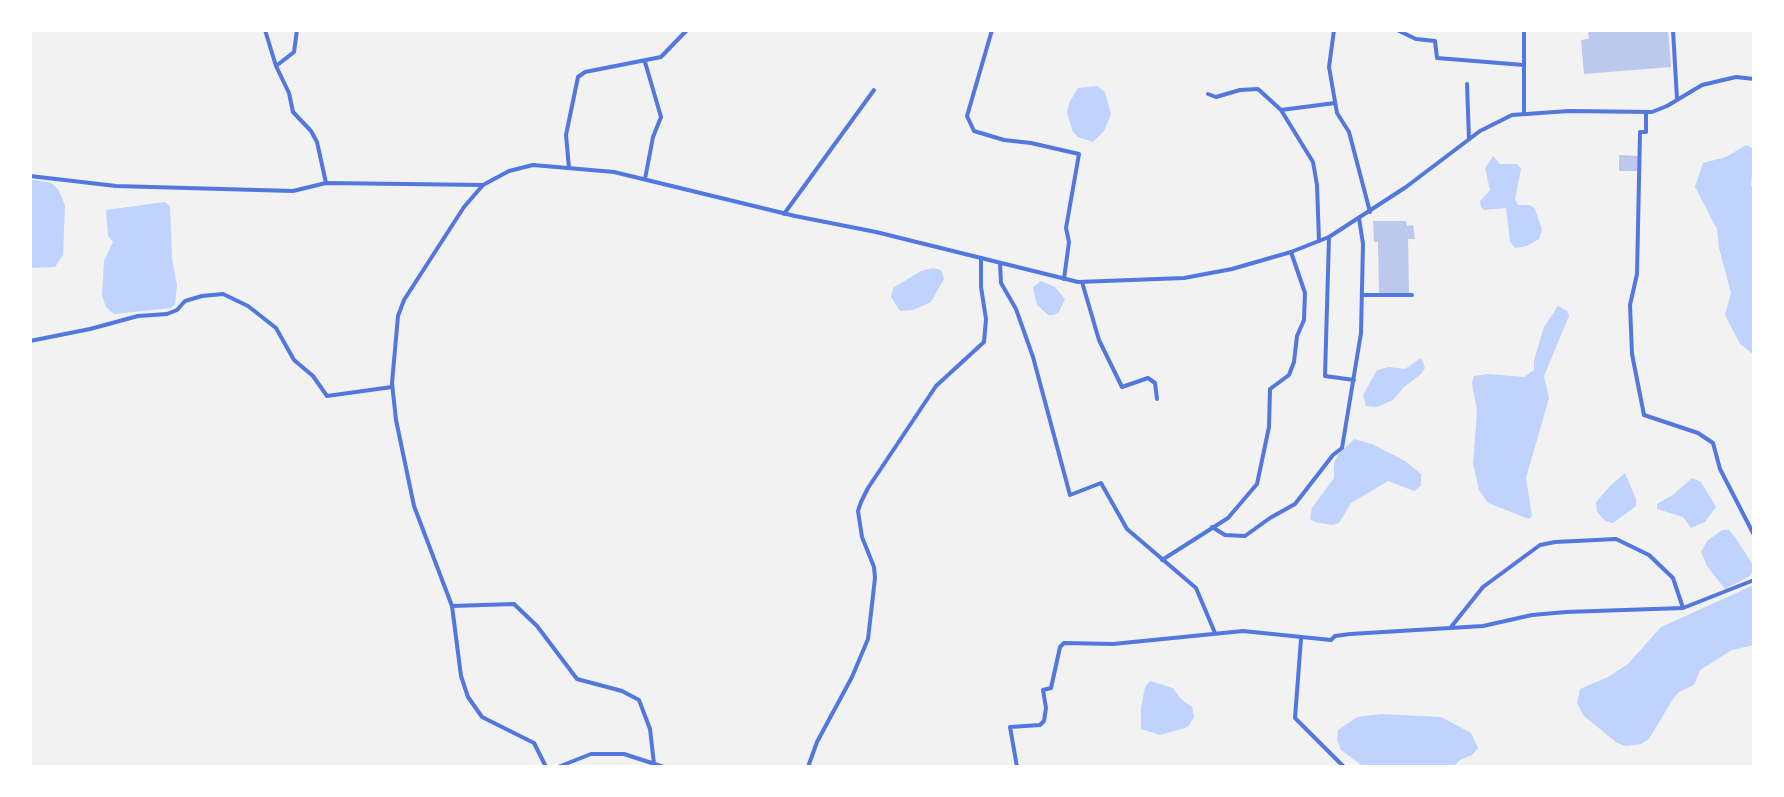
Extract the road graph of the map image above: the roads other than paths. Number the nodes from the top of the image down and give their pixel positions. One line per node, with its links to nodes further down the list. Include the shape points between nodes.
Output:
1 (265, 30): 11 (street)
2 (297, 30): 11 (street, via 294,52)
3 (687, 30): 9 (street, via 661,57)
4 (992, 30): 35 (street, via 967,116 974,131 1079,154 1066,228)
5 (1334, 30): 17 (street, via 1329,67)
6 (1397, 30): 10 (street, via 1435,41 1437,58)
7 (1524, 30): 10 (street)
8 (1673, 30): 16 (street)
9 (644, 61): 22 (street, via 578,77 566,135); 24 (street, via 661,117)
10 (1524, 65): 20 (street)
11 (276, 66): 25 (street, via 293,112 317,142)
12 (1754, 79): 16 (street, via 1736,77 1702,85)
13 (1467, 84): 21 (street)
14 (874, 90): 28 (street)
15 (1208, 94): 18 (street, via 1258,89)
16 (1677, 99): 19 (street)
17 (1335, 103): 18 (street); 27 (street, via 1349,132)
18 (1281, 110): 31 (street, via 1313,162)
19 (1646, 112): 20 (street); 44 (street, via 1646,132 1640,132 1637,274 1630,305 1632,354 1644,415 1713,443 1720,469)
20 (1524, 114): 21 (street, via 1512,115)
21 (1469, 139): 27 (street)
22 (569, 168): 24 (street); 26 (street, via 533,165)
23 (30, 176): 25 (street, via 116,186 293,191)
24 (645, 179): 28 (street)
25 (326, 183): 26 (street)
26 (483, 185): 41 (street, via 404,300 394,343)
27 (1370, 212): 29 (street)
28 (784, 214): 33 (street)
29 (1359, 218): 30 (street); 37 (street)
30 (1329, 237): 31 (street); 40 (street, via 1325,376)
31 (1319, 241): 32 (street)
32 (1291, 252): 36 (street, via 1184,278); 43 (street, via 1305,293 1294,362 1289,375 1270,389 1269,427 1257,484 1228,518)
33 (981, 258): 34 (street); 56 (street, via 984,342 936,386 861,502 862,537 874,567 868,639)
34 (1000, 263): 35 (street); 45 (street, via 1001,283 1033,357 1070,495 1101,483 1127,529)
35 (1064, 279): 36 (street)
36 (1082, 282): 42 (street, via 1099,340 1122,387 1148,378 1155,383)
37 (1362, 295): 38 (street); 40 (street)
38 (1412, 295)
39 (30, 341): 41 (street, via 167,314 185,301 223,294 276,328 294,360 327,396)
40 (1354, 380): 43 (street, via 1342,448 1295,504 1245,536 1225,535)
41 (392, 387): 47 (street, via 414,506)
42 (1157, 399)
43 (1212, 527): 45 (street)
44 (1754, 535)
45 (1162, 560): 50 (street, via 1196,588)
46 (1754, 580): 48 (street)
47 (452, 606): 52 (street, via 514,604 577,679 639,700 650,729); 53 (street, via 468,697 482,717 534,743)
48 (1683, 608): 49 (street, via 1566,612); 49 (street, via 1673,578 1649,555 1616,539 1555,542 1540,545 1483,587)
49 (1450, 628): 51 (street)
50 (1215, 633): 51 (street); 57 (street, via 1113,644 1064,643 1051,688 1043,690 1044,721 1010,727)
51 (1301, 639): 58 (street, via 1295,718)
52 (654, 764): 54 (street, via 624,754 591,754); 55 (street)
53 (546, 767)
54 (558, 767)
55 (664, 767)
56 (808, 767)
57 (1017, 767)
58 (1344, 767)

